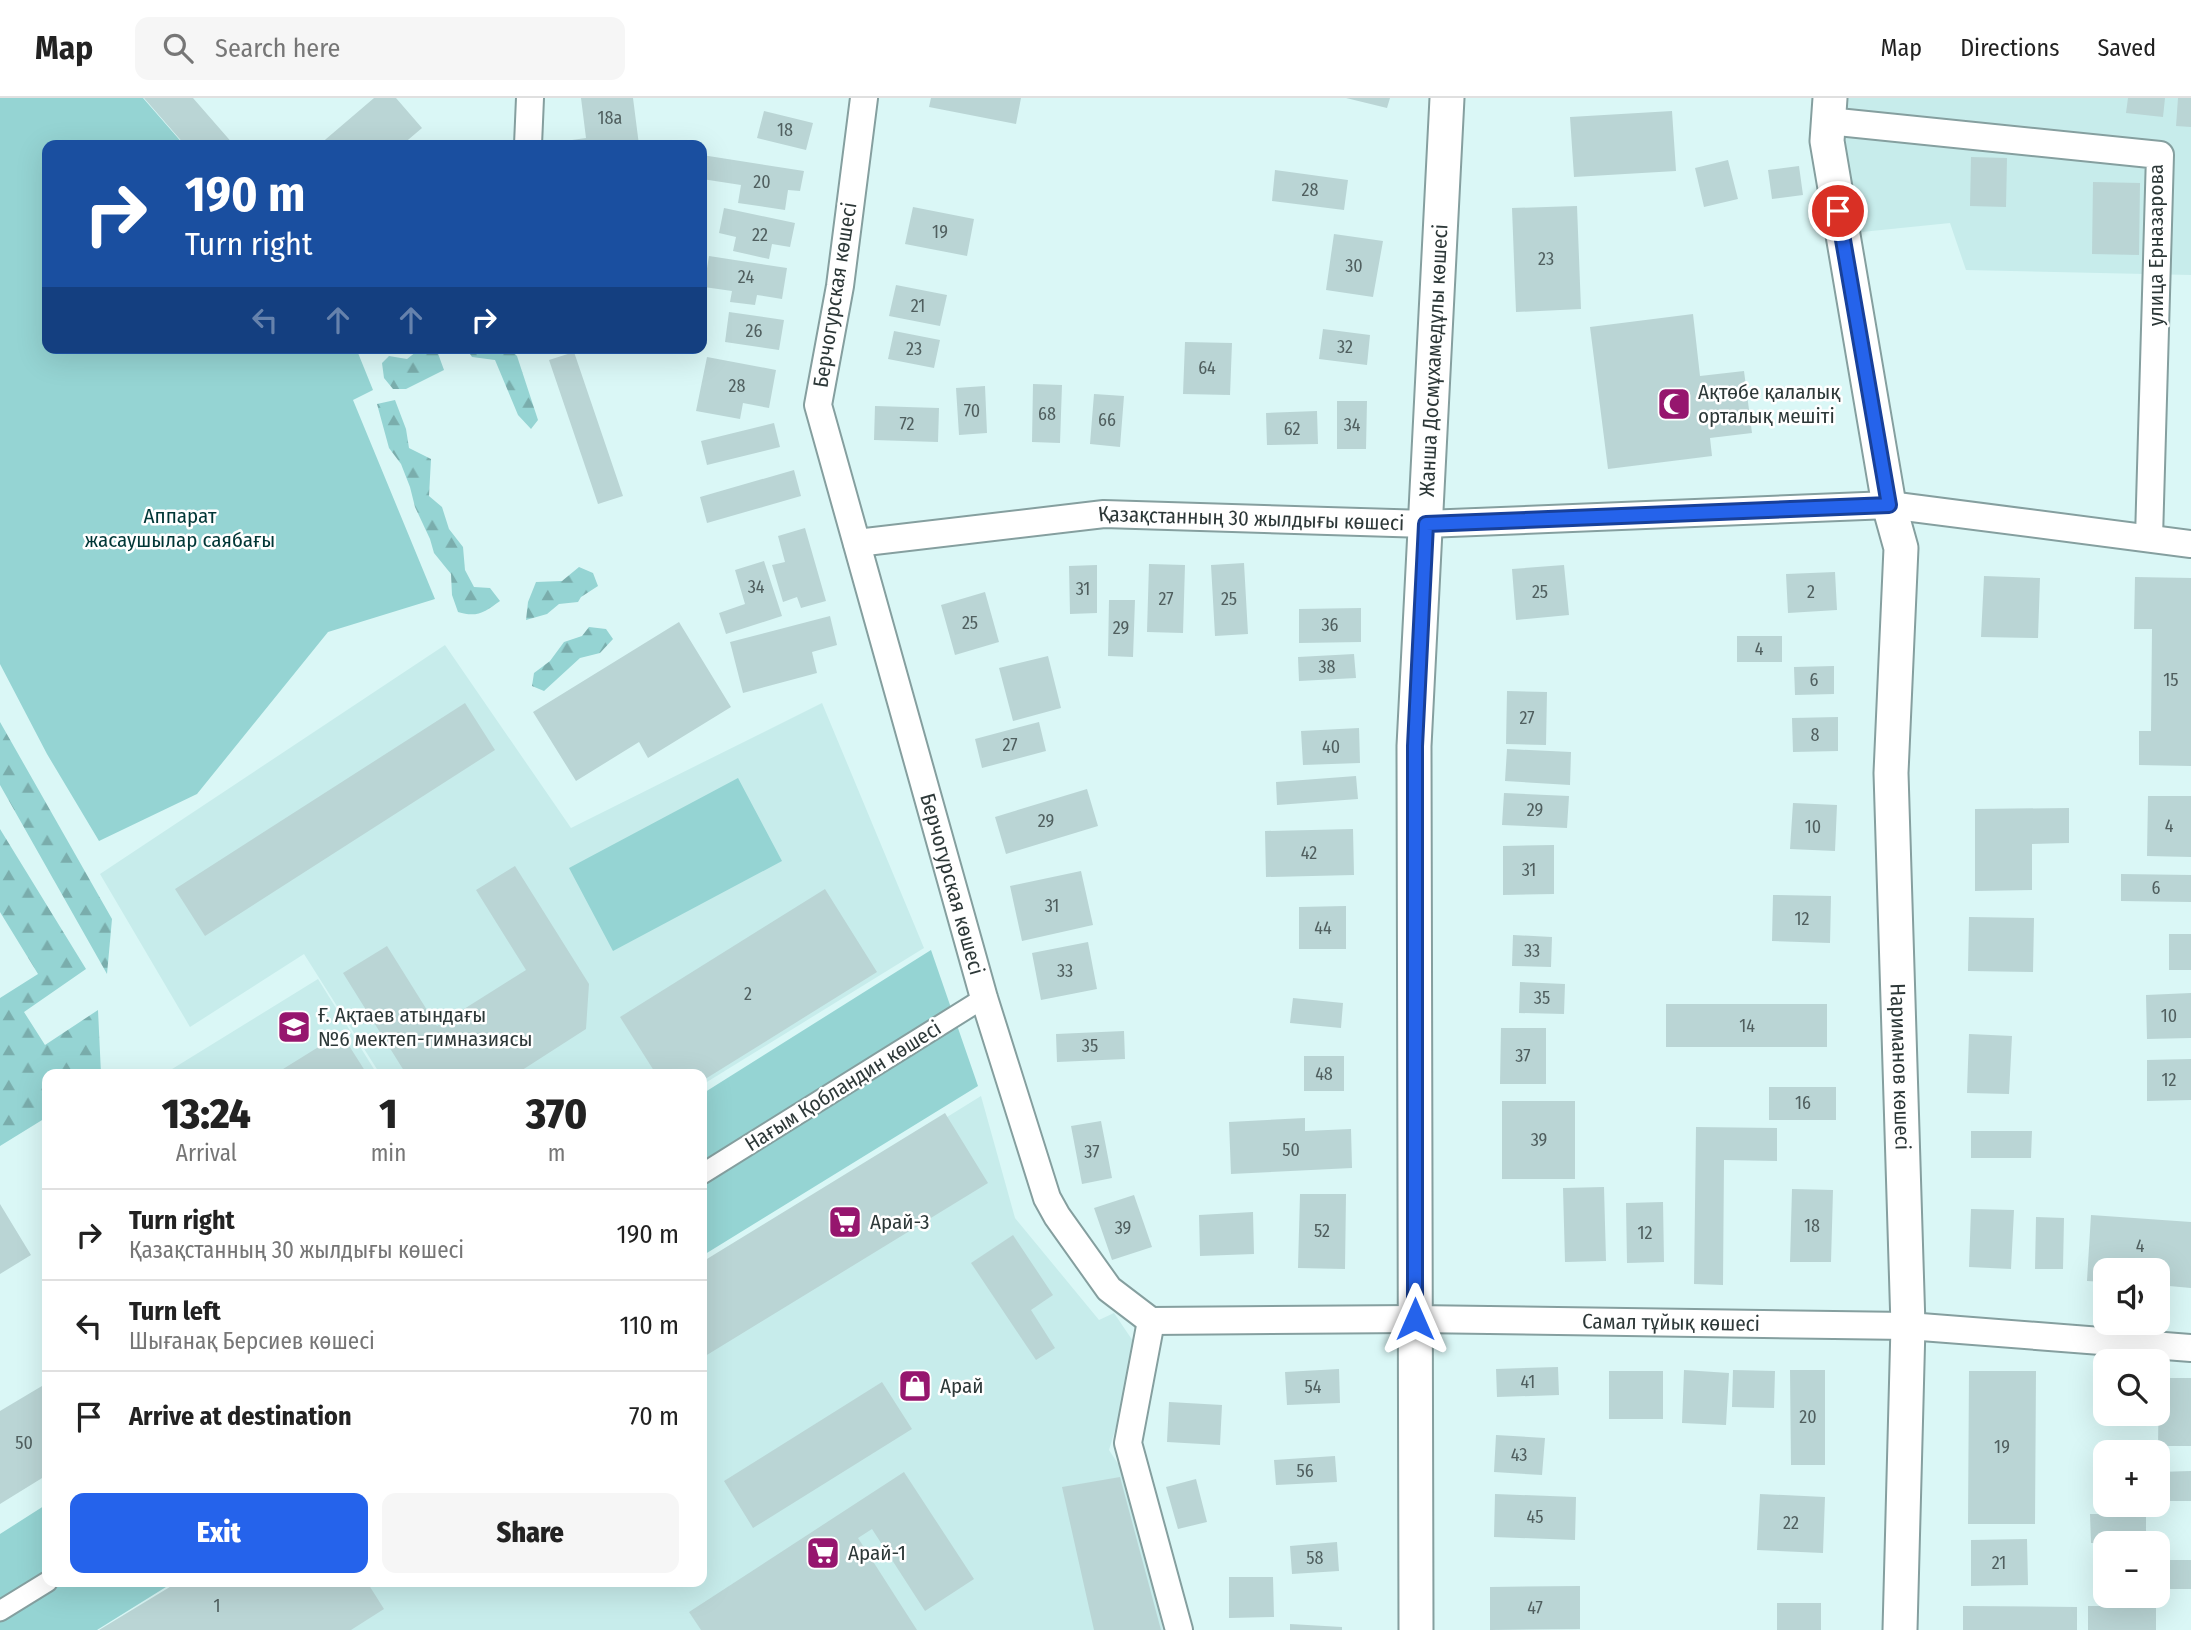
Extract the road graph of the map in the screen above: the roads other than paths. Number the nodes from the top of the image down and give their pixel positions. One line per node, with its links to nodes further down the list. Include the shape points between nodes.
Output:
1 (530, 98): 5 (street)
2 (864, 98): 9 (street, Берчогурская көшесі, via 818,405)
3 (1447, 98): 7 (street, Жанша Досмұхамедұлы көшесі)
4 (1829, 110): 6 (street, Нариманов көшесі, via 1827,141); 8 (street, улица Ерназарова, via 2160,155)
5 (528, 140)
6 (1889, 505): 7 (street, Қазақстанның 30 жылдығы көшесі); 8 (street, Қазақстанның 30 жылдығы көшесі); 15 (street, Нариманов көшесі, via 1901,548 1891,773)
7 (1426, 524): 9 (street, Қазақстанның 30 жылдығы көшесі, via 1104,514); 13 (street, Жанша Досмұхамедұлы көшесі, via 1415,746)
8 (2149, 538): 10 (street, Қазақстанның 30 жылдығы көшесі)
9 (856, 543): 11 (street, Берчогурская көшесі)
10 (2191, 544)
11 (984, 998): 12 (street, Нағым Қобландин көшесі); 14 (street, Берчогурская көшесі, via 1047,1198 1109,1289)
12 (707, 1171)
13 (1415, 1319): 14 (street, Самал тұйық көшесі); 15 (street, Самал тұйық көшесі); 20 (street, Жанша Досмұхамедұлы көшесі)
14 (1151, 1321): 19 (street, via 1128,1443)
15 (1908, 1326): 16 (street, Самал тұйық көшесі); 21 (street, Нариманов көшесі)
16 (2191, 1348)
17 (42, 1585): 18 (street)
18 (0, 1611)
19 (1179, 1630)
20 (1416, 1630)
21 (1900, 1630)

